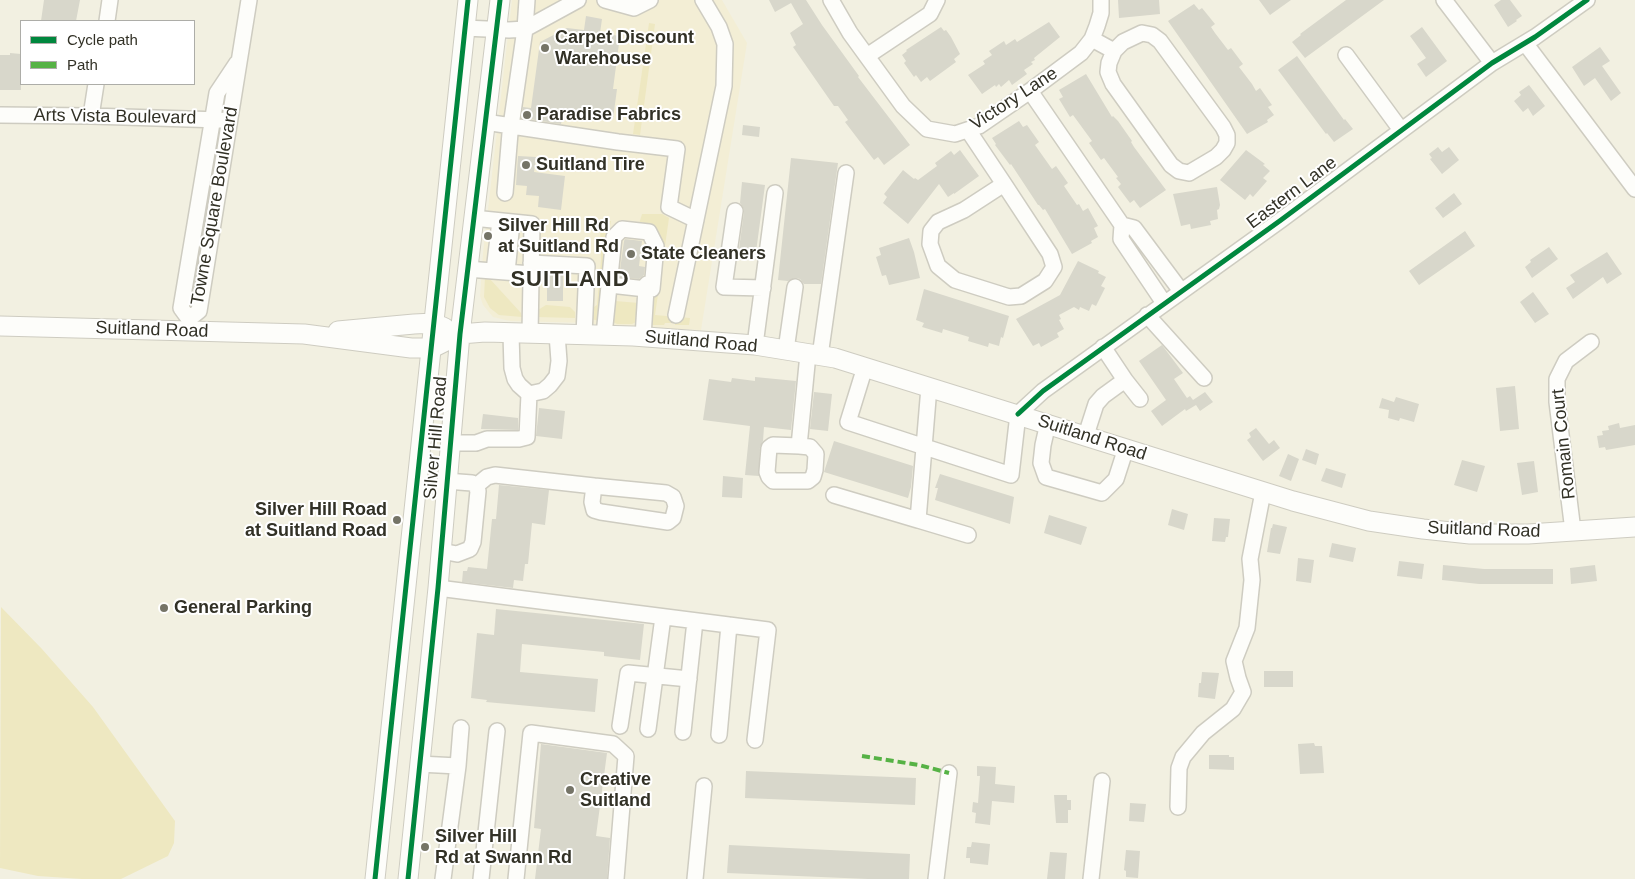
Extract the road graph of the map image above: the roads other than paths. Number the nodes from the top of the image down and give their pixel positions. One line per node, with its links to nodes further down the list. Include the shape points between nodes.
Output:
1 (110, 0): 15 (street)
2 (250, 0): 24 (street, Towne Square Boulevard)
3 (468, 0): 16 (main road, Silver Hill Road)
4 (500, 0): 18 (main road, Silver Hill Road)
5 (527, 0): 17 (street)
6 (578, 0): 17 (street)
7 (605, 0): 8 (street, via 634,8)
8 (650, 0)
9 (703, 0): 43 (street, via 719,27 726,54 724,86)
10 (831, 0): 23 (street, Victory Lane)
11 (937, 0): 23 (street, via 930,14)
12 (1101, 0): 19 (street, Victory Lane, via 1101,13)
13 (1444, 0): 25 (street)
14 (1588, 0): 20 (street, Eastern Lane)
15 (107, 20)
16 (464, 28): 18 (street); 59 (main road, Silver Hill Road)
17 (525, 29): 18 (street); 33 (street)
18 (496, 30): 32 (main road, Silver Hill Road)
19 (1092, 38): 21 (street); 27 (street, Victory Lane, via 1068,64)
20 (1526, 43): 25 (street, Eastern Lane); 38 (street)
21 (1114, 51): 21 (street, via 1108,72 1113,84 1171,165 1178,171 1189,173 1223,150 1227,135 1223,127 1160,41 1142,33 1123,42)
22 (1346, 55): 35 (street)
23 (867, 56): 34 (street, Victory Lane, via 903,106 927,129 955,134)
24 (240, 57): 30 (street, Towne Square Boulevard, via 218,93); 31 (street, Towne Square Boulevard)
25 (1492, 63): 35 (street, Eastern Lane)
26 (96, 85): 29 (street)
27 (1030, 92): 34 (street, Victory Lane); 45 (street)
28 (0, 115): 29 (street, Arts Vista Boulevard)
29 (91, 116): 30 (street, Arts Vista Boulevard)
30 (213, 120): 31 (street, Arts Vista Boulevard); 60 (street, Towne Square Boulevard, via 182,308)
31 (230, 120): 60 (street, Towne Square Boulevard, via 199,311)
32 (485, 122): 33 (street); 42 (main road, Silver Hill Road)
33 (511, 130): 39 (street); 43 (street, via 678,148 669,207)
34 (968, 130): 37 (street)
35 (1401, 130): 55 (street, Eastern Lane)
36 (846, 173): 74 (street)
37 (1004, 184): 37 (street, via 1050,254 1054,267 1044,281 1020,296 1009,297 956,280 938,266 930,244 931,231 938,222 964,210)
38 (1635, 189)
39 (505, 193)
40 (776, 193): 54 (street)
41 (735, 211): 54 (street, via 724,287)
42 (473, 218): 44 (street); 48 (main road, Silver Hill Road)
43 (696, 220): 57 (street)
44 (506, 221): 49 (street, via 532,224); 50 (street)
45 (1122, 225): 55 (street, via 1134,228); 56 (street, via 1122,239)
46 (649, 232): 47 (street); 51 (street, via 622,229 614,237); 52 (street, via 656,246 652,289)
47 (647, 267)
48 (467, 269): 50 (street); 63 (main road, Silver Hill Road)
49 (531, 269): 50 (street); 64 (street); 66 (street, via 587,266)
50 (501, 272)
51 (610, 285): 52 (street); 67 (street)
52 (646, 286): 68 (street)
53 (795, 287): 73 (street)
54 (763, 288): 70 (street)
55 (1181, 291): 56 (street, Eastern Lane)
56 (1164, 303): 58 (street, Eastern Lane)
57 (676, 315)
58 (1147, 315): 72 (street, Eastern Lane); 76 (street)
59 (434, 323): 62 (main road, Suitland Road); 63 (main road, Suitland Road); 71 (main road, Silver Hill Road)
60 (188, 325): 61 (main road, Suitland Road); 62 (main road, Suitland Road)
61 (0, 326)
62 (304, 334): 71 (main road, Suitland Road)
63 (460, 334): 64 (main road, Suitland Road); 71 (main road, Suitland Road); 84 (main road, Silver Hill Road)
64 (520, 334): 65 (main road, Suitland Road); 79 (street, via 512,368 519,385)
65 (557, 334): 66 (main road, Suitland Road); 79 (street, via 557,376 543,391)
66 (584, 335): 67 (main road, Suitland Road)
67 (604, 335): 68 (main road, Suitland Road)
68 (643, 337): 70 (main road, Suitland Road)
69 (1590, 342): 95 (street, Romain Court, via 1566,361 1557,379 1556,402)
70 (756, 345): 73 (main road, Suitland Road)
71 (432, 348): 104 (main road, Silver Hill Road)
72 (1103, 348): 77 (street); 81 (street, Eastern Lane, via 1042,391)
73 (786, 350): 74 (main road, Suitland Road)
74 (814, 355): 75 (main road, Suitland Road); 85 (street)
75 (865, 367): 78 (main road, Suitland Road); 87 (street, via 848,422)
76 (1204, 378)
77 (1125, 380): 80 (street); 83 (street, via 1096,404)
78 (929, 387): 81 (main road, Suitland Road); 87 (street)
79 (529, 394): 84 (street, via 527,438)
80 (1140, 399)
81 (1018, 414): 82 (main road, Suitland Road); 87 (street, via 1011,475)
82 (1048, 423): 83 (main road, Suitland Road); 86 (street, via 1041,463 1046,476 1102,493 1116,479)
83 (1086, 435): 86 (main road, Suitland Road)
84 (449, 443): 88 (main road, Silver Hill Road)
85 (799, 446)
86 (1126, 448): 91 (main road, Suitland Road)
87 (925, 449): 93 (street)
88 (446, 481): 89 (street); 97 (main road, Silver Hill Road)
89 (476, 486): 90 (street, via 495,475); 97 (street, via 470,549 458,554)
90 (594, 486): 90 (street, via 666,493 676,506 673,518 668,522 594,510)
91 (1263, 492): 95 (main road, Suitland Road, via 1369,521 1423,529 1470,534); 118 (street, via 1250,559 1252,580 1247,628 1234,661 1243,692 1233,709 1203,733 1183,757 1179,768)
92 (834, 495): 93 (street)
93 (918, 520): 96 (street)
94 (1635, 527): 95 (main road, Suitland Road)
95 (1573, 531)
96 (968, 535)
97 (441, 551): 98 (main road, Silver Hill Road)
98 (438, 588): 99 (street); 105 (main road, Silver Hill Road)
99 (663, 616): 100 (street); 102 (street)
100 (695, 621): 101 (street); 103 (street)
101 (729, 625): 111 (street); 112 (street, via 768,630)
102 (655, 676): 103 (street); 106 (street, via 628,672); 108 (street)
103 (689, 679): 110 (street)
104 (397, 682): 105 (main road); 119 (main road, Silver Hill Road)
105 (428, 684): 113 (main road, Silver Hill Road)
106 (620, 726)
107 (461, 728): 114 (street)
108 (648, 729)
109 (497, 731): 122 (street)
110 (683, 732)
111 (719, 735)
112 (755, 740)
113 (419, 764): 114 (street); 120 (main road, Silver Hill Road)
114 (458, 766): 121 (street)
115 (949, 773): 126 (street)
116 (1102, 781): 127 (street)
117 (704, 786): 125 (street)
118 (1178, 806)
119 (375, 879)
120 (408, 879)
121 (443, 879)
122 (481, 879)
123 (516, 879): 124 (street, via 531,733 613,744 626,756)
124 (616, 879)
125 (695, 879)
126 (936, 879)
127 (1091, 879)

